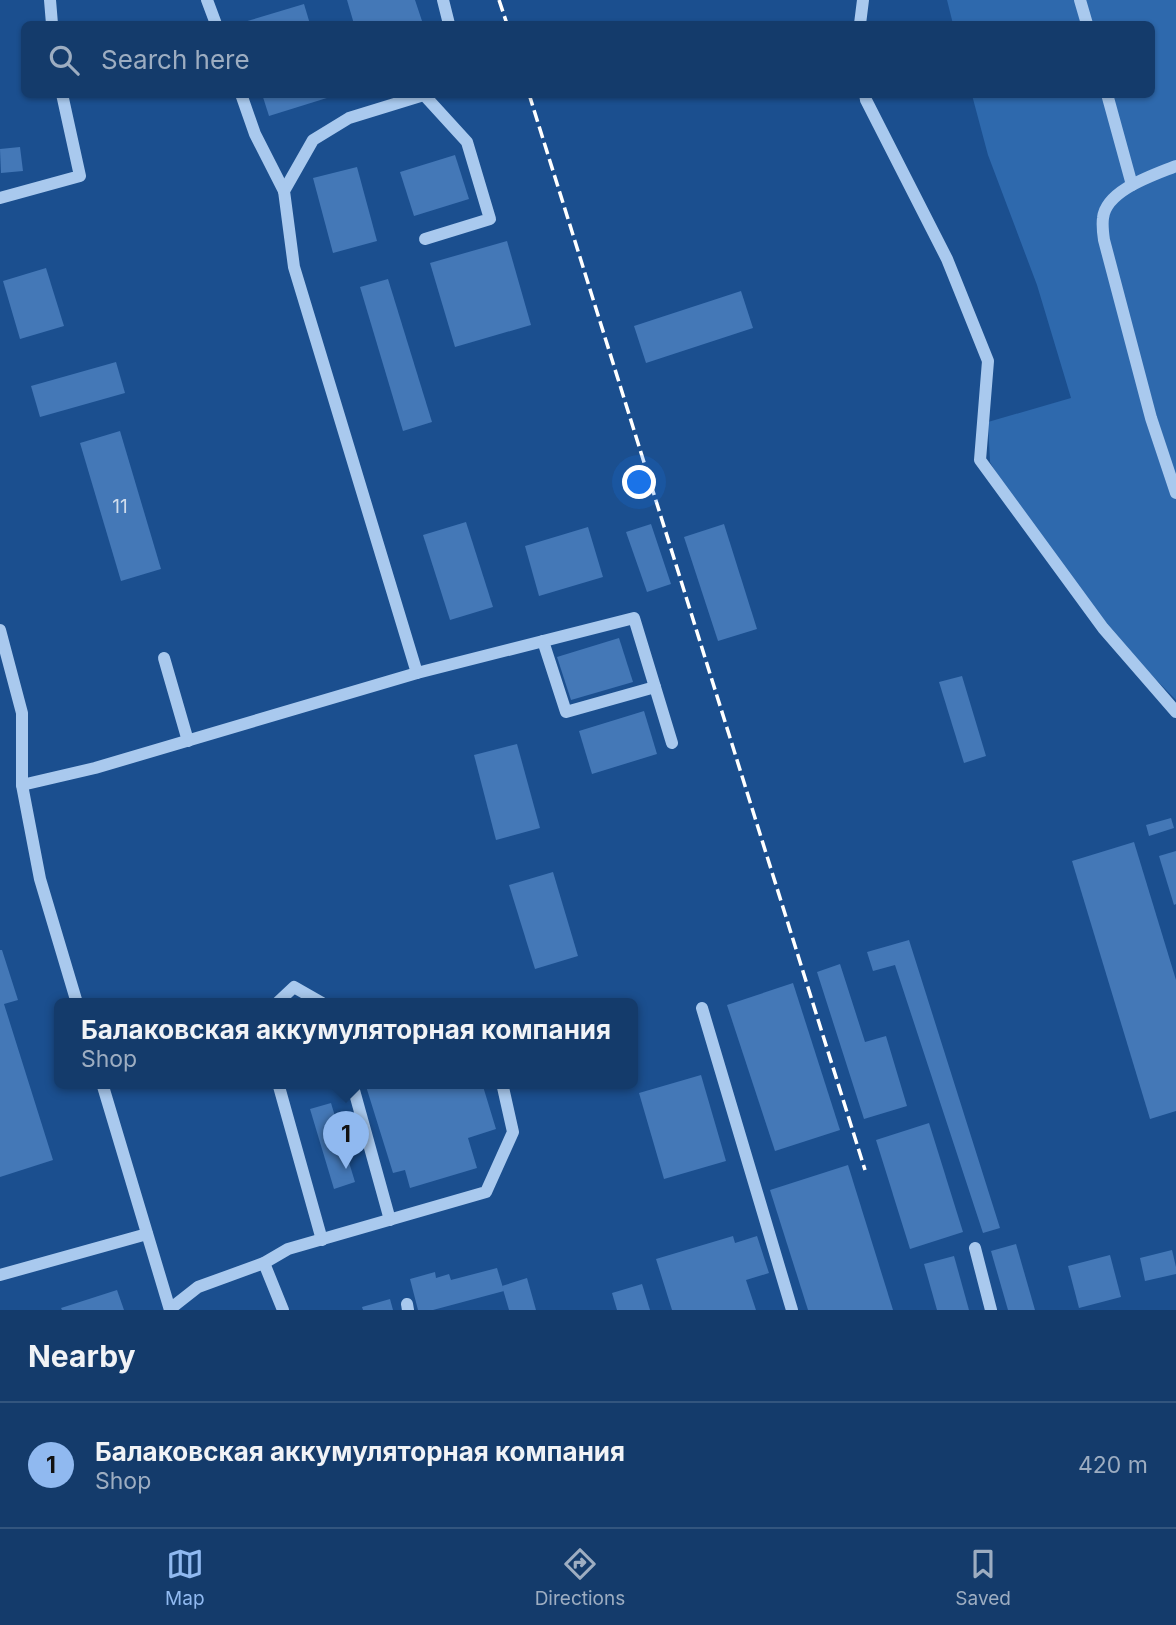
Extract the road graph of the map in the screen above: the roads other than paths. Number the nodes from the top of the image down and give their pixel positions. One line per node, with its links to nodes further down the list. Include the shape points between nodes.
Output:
1 (50, 0): 6 (street)
2 (207, 0): 7 (street)
3 (443, 0): 8 (street)
4 (863, 0): 9 (street)
5 (1080, 0): 10 (street)
6 (52, 21)
7 (215, 21)
8 (448, 21)
9 (860, 21)
10 (1086, 21)
11 (63, 98): 20 (street, via 80,176)
12 (242, 98): 19 (street)
13 (416, 98): 19 (street, via 349,118 313,140)
14 (429, 98): 21 (street, via 467,142 491,219)
15 (866, 98): 28 (street, via 947,258 988,361 980,460 1103,628)
16 (1108, 98): 18 (street)
17 (1176, 166): 18 (street)
18 (1132, 185): 22 (street, via 1112,200 1103,216 1104,240 1151,418)
19 (284, 191): 26 (street, via 294,267)
20 (0, 198)
21 (425, 239)
22 (1176, 493)
23 (0, 630): 31 (street, via 22,713)
24 (543, 641): 26 (street); 27 (street, via 634,618); 27 (street, via 566,712)
25 (164, 658): 29 (street)
26 (417, 673): 29 (street)
27 (655, 687): 30 (street)
28 (1176, 712)
29 (188, 741): 31 (street)
30 (672, 743)
31 (22, 785): 32 (street, via 40,879)
32 (76, 998)
33 (283, 998): 34 (street, via 294,988)
34 (312, 998)
35 (702, 1009): 48 (street)
36 (104, 1089): 41 (street)
37 (280, 1089): 42 (street)
38 (354, 1089): 40 (street)
39 (503, 1089): 40 (street, via 513,1132 486,1192)
40 (390, 1220): 42 (street)
41 (147, 1234): 45 (street); 46 (street)
42 (322, 1240): 44 (street)
43 (975, 1248): 49 (street)
44 (264, 1263): 46 (street, via 198,1287); 47 (street)
45 (0, 1275)
46 (170, 1310)
47 (283, 1310)
48 (792, 1310)
49 (991, 1310)

